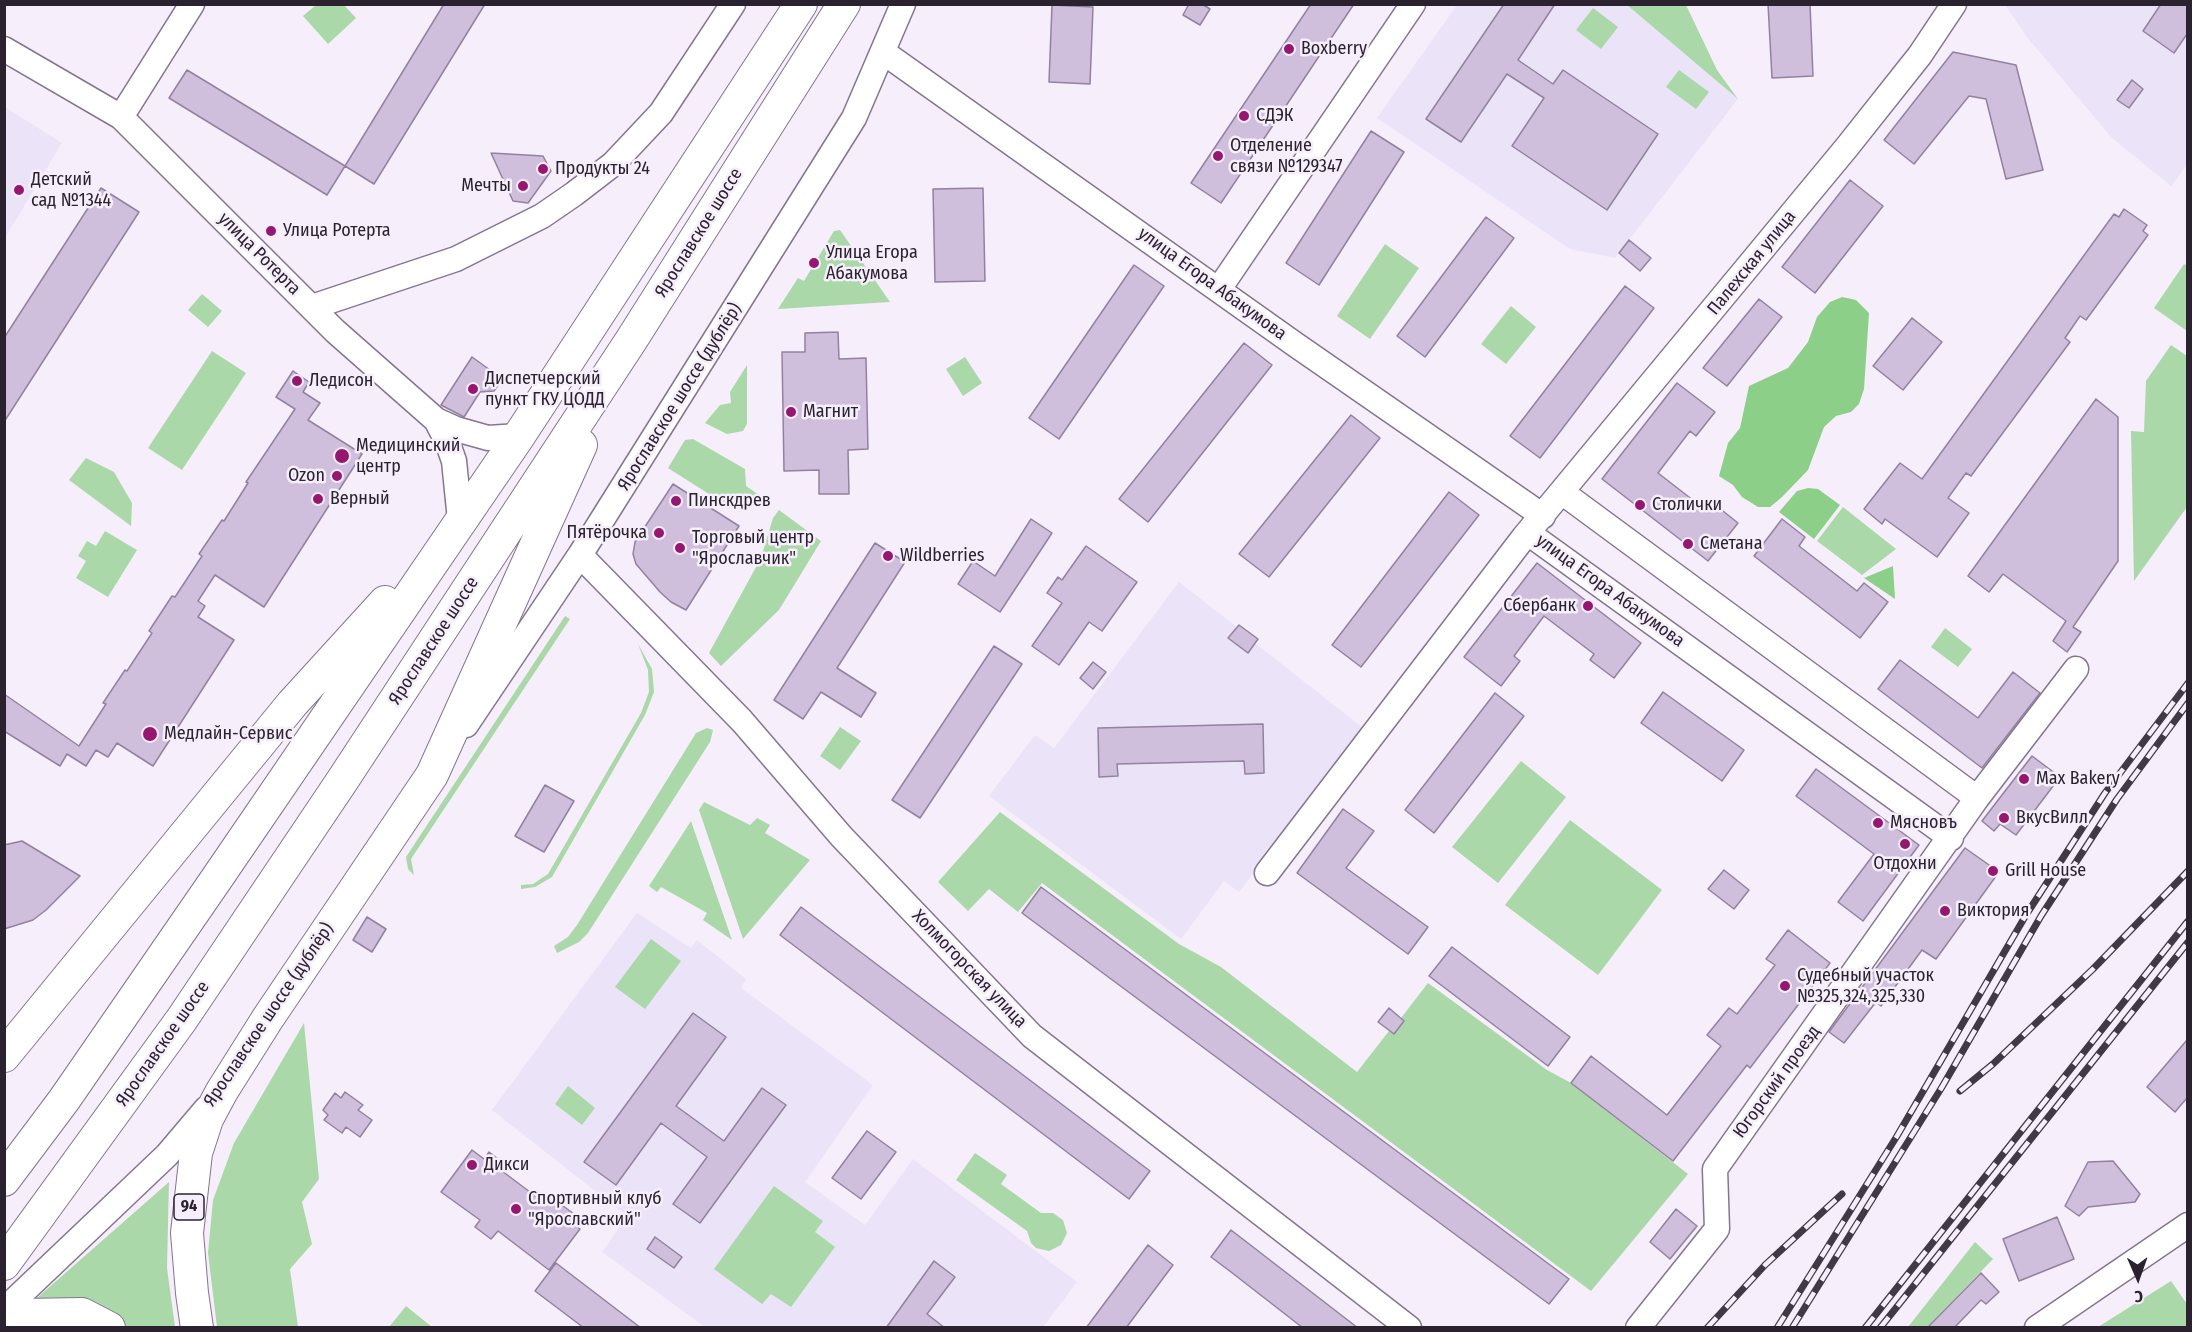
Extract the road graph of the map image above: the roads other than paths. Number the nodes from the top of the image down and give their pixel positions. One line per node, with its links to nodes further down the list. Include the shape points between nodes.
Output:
1 (192, 4): 10 (street)
2 (733, 4): 12 (street, via 661,113 612,164 574,194 542,216 456,259)
3 (801, 4): 15 (main road, Ярославское шоссе)
4 (844, 4): 13 (main road, Ярославское шоссе)
5 (903, 4): 9 (street, Ярославское шоссе (дублёр))
6 (1413, 4): 11 (street)
7 (1954, 4): 16 (street, Палехская улица, via 1920,55 1854,138)
8 (4, 49): 10 (street, улица Ротерта)
9 (883, 52): 11 (street, улица Егора Абакумова); 19 (street, Ярославское шоссе (дублёр), via 854,118)
10 (121, 117): 12 (street, улица Ротерта)
11 (1219, 289): 18 (street, улица Егора Абакумова)
12 (312, 307): 14 (street, улица Ротерта)
13 (632, 339): 21 (main road, Ярославское шоссе (дублёр), via 562,483); 31 (main road, Ярославское шоссе, via 189,1010)
14 (436, 420): 15 (street, улица Ротерта, via 488,438); 17 (street, via 454,461)
15 (519, 436): 17 (main road, Ярославское шоссе)
16 (1563, 493): 18 (street, Палехская улица); 22 (street)
17 (460, 520): 25 (main road, via 292,704); 27 (main road, Ярославское шоссе)
18 (1535, 524): 23 (street, улица Егора Абакумова); 24 (street, улица Егора Абакумова)
19 (580, 555): 21 (street, Ярославское шоссе (дублёр)); 36 (street, Холмогорская улица, via 742,721 841,836 1032,1035)
20 (2076, 669): 22 (street, Югорский проезд)
21 (432, 775): 26 (main road, Ярославское шоссе (дублёр))
22 (1977, 798): 23 (street, Югорский проезд)
23 (1951, 838): 37 (street, Югорский проезд, via 1715,1169 1717,1229)
24 (1267, 873)
25 (4, 1056)
26 (222, 1091): 32 (street, Ярославское шоссе (дублёр), via 167,1155); 35 (main road, 94, via 207,1119 191,1185 187,1233)
27 (64, 1100): 28 (main road); 29 (main road, Ярославское шоссе)
28 (4, 1145)
29 (4, 1180)
30 (2187, 1225): 38 (street)
31 (4, 1264)
32 (4, 1310)
33 (4, 1322): 34 (main road, via 24,1315 82,1314)
34 (109, 1328)
35 (197, 1328)
36 (1409, 1328)
37 (1638, 1328)
38 (2037, 1328)

